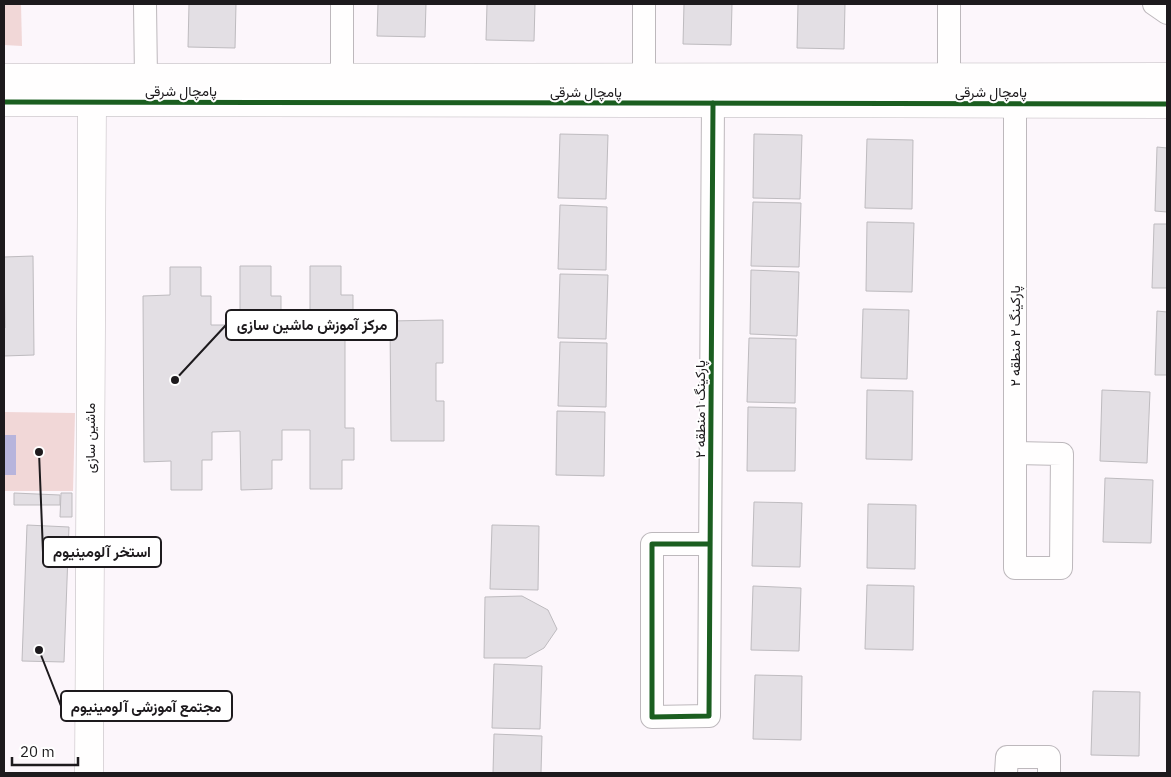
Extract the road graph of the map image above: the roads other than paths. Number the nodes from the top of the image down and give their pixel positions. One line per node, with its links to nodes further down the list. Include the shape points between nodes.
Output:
1 (145, 4): 10 (street)
2 (342, 4): 11 (street)
3 (644, 4): 12 (street)
4 (949, 4): 7 (street)
5 (1154, 4): 6 (street)
6 (1167, 13)
7 (949, 77): 8 (street, پامچال شرقی); 12 (street, پامچال شرقی)
8 (1167, 77)
9 (4, 78): 10 (street, پامچال شرقی)
10 (146, 78): 11 (street, پامچال شرقی)
11 (342, 78): 12 (street, پامچال شرقی)
12 (644, 78)
13 (4, 102): 14 (street, پامچال شرقی)
14 (92, 103): 15 (street, پامچال شرقی); 21 (street, ماشین سازی)
15 (713, 103): 16 (street, پامچال شرقی); 19 (street, پارکینگ ۱ منطقه ۲)
16 (1015, 104): 17 (street, پامچال شرقی); 18 (street, پارکینگ ۲ منطقه ۲)
17 (1167, 104)
18 (1015, 454): 18 (street, پارکینگ ۲ منطقه ۲, via 1016,568 1060,568 1062,454)
19 (710, 544): 19 (street, پارکینگ ۱ منطقه ۲, via 709,716 652,717 652,544)
20 (1006, 765): 22 (street, via 1049,757)
21 (89, 773)
22 (1049, 773)

